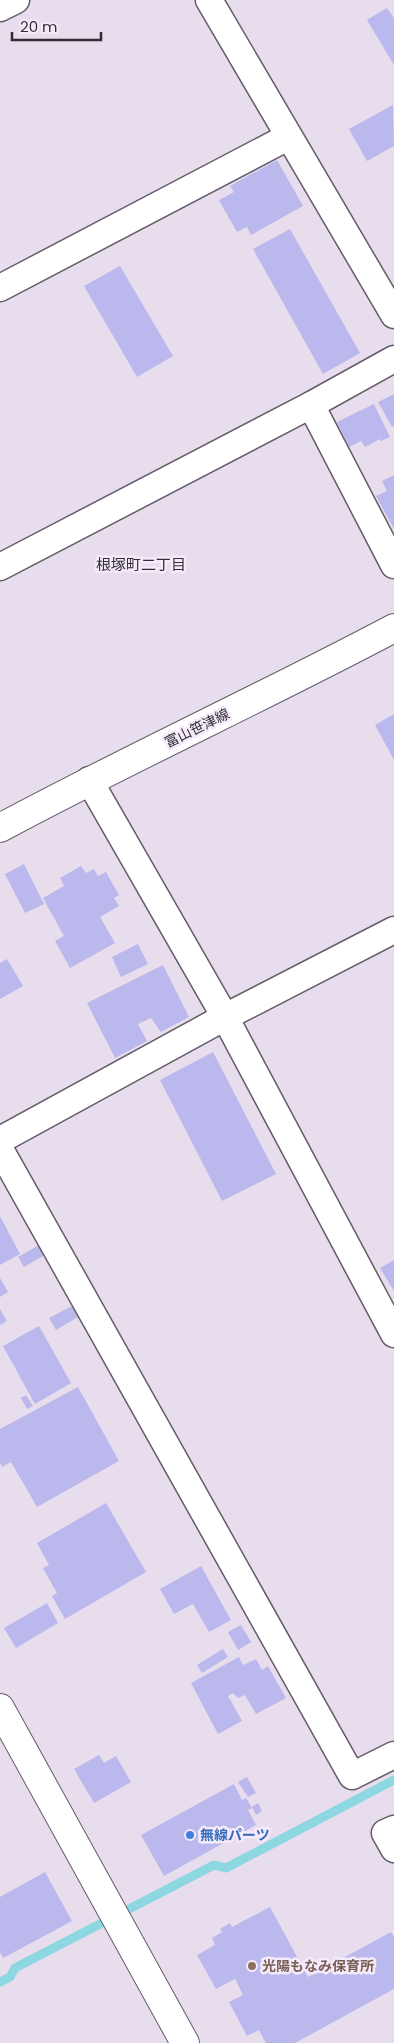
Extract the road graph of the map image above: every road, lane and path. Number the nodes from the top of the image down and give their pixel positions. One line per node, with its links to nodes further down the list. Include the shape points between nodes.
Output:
1 (16, 0): 3 (street)
2 (209, 0): 4 (street)
3 (0, 8)
4 (288, 137): 5 (street); 6 (street)
5 (0, 288)
6 (394, 315)
7 (394, 359): 8 (street)
8 (311, 405): 9 (street); 10 (street)
9 (394, 565)
10 (0, 566)
11 (394, 628): 12 (main road, 富山笹津線, via 312,672)
12 (89, 780): 13 (main road, 富山笹津線); 15 (street)
13 (0, 828)
14 (394, 930): 15 (street)
15 (225, 1017): 16 (street); 18 (street)
16 (0, 1140)
17 (0, 1149): 20 (street, via 352,1776)
18 (394, 1334)
19 (0, 1708): 23 (main road)
20 (394, 1755)
21 (394, 1828): 22 (street, via 385,1833)
22 (394, 1850)
23 (184, 2043)

